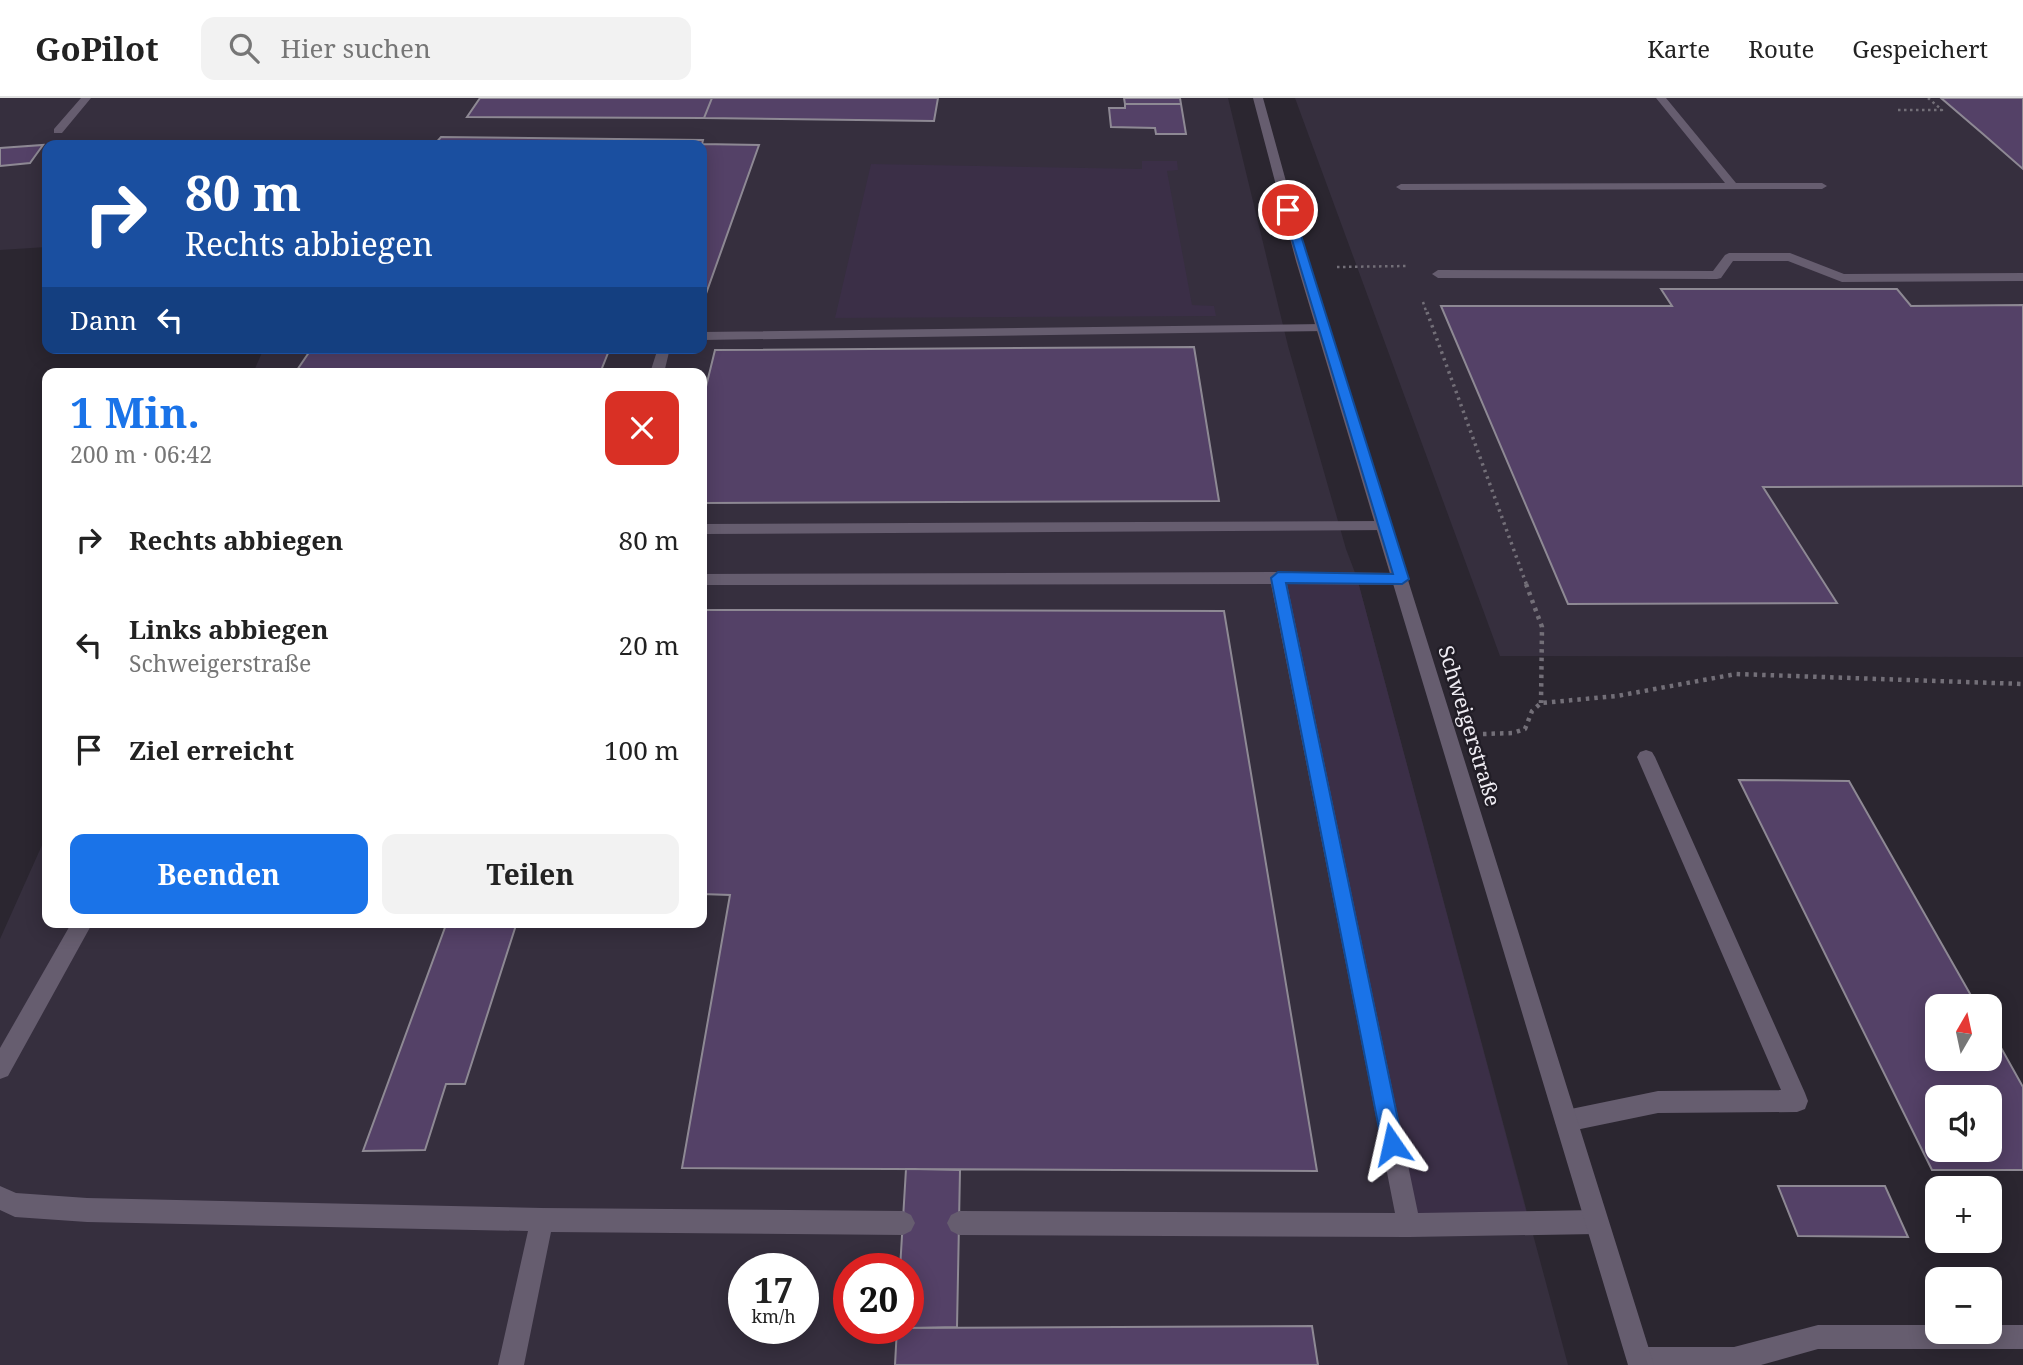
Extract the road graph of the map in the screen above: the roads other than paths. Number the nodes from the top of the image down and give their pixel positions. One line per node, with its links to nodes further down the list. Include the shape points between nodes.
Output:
1 (86, 98): 4 (street)
2 (1258, 98): 10 (street, Schweigerstraße)
3 (1661, 98): 7 (street)
4 (58, 131)
5 (1822, 186): 7 (street)
6 (1401, 187): 7 (street)
7 (1733, 187)
8 (1438, 274): 9 (street, via 1717,275 1729,257 1790,257 1842,278)
9 (2023, 277)
10 (1324, 328): 11 (street); 12 (street, Schweigerstraße)
11 (707, 336)
12 (1385, 526): 13 (street); 16 (street, Schweigerstraße)
13 (707, 529)
14 (1278, 578): 15 (street); 16 (street); 26 (street)
15 (707, 579)
16 (1402, 579): 20 (street, Schweigerstraße)
17 (1646, 757): 20 (street, via 1797,1101 1657,1101)
18 (80, 928): 19 (street)
19 (0, 1069)
20 (1566, 1121): 23 (street, Schweigerstraße)
21 (0, 1198): 22 (street, via 15,1205 87,1210)
22 (542, 1220): 24 (street); 29 (street)
23 (1596, 1222): 26 (street); 28 (street, Schweigerstraße)
24 (903, 1223)
25 (959, 1223): 26 (street)
26 (1409, 1225)
27 (2023, 1336): 28 (street, via 1818,1337 1734,1360)
28 (1640, 1363)
29 (511, 1365)

